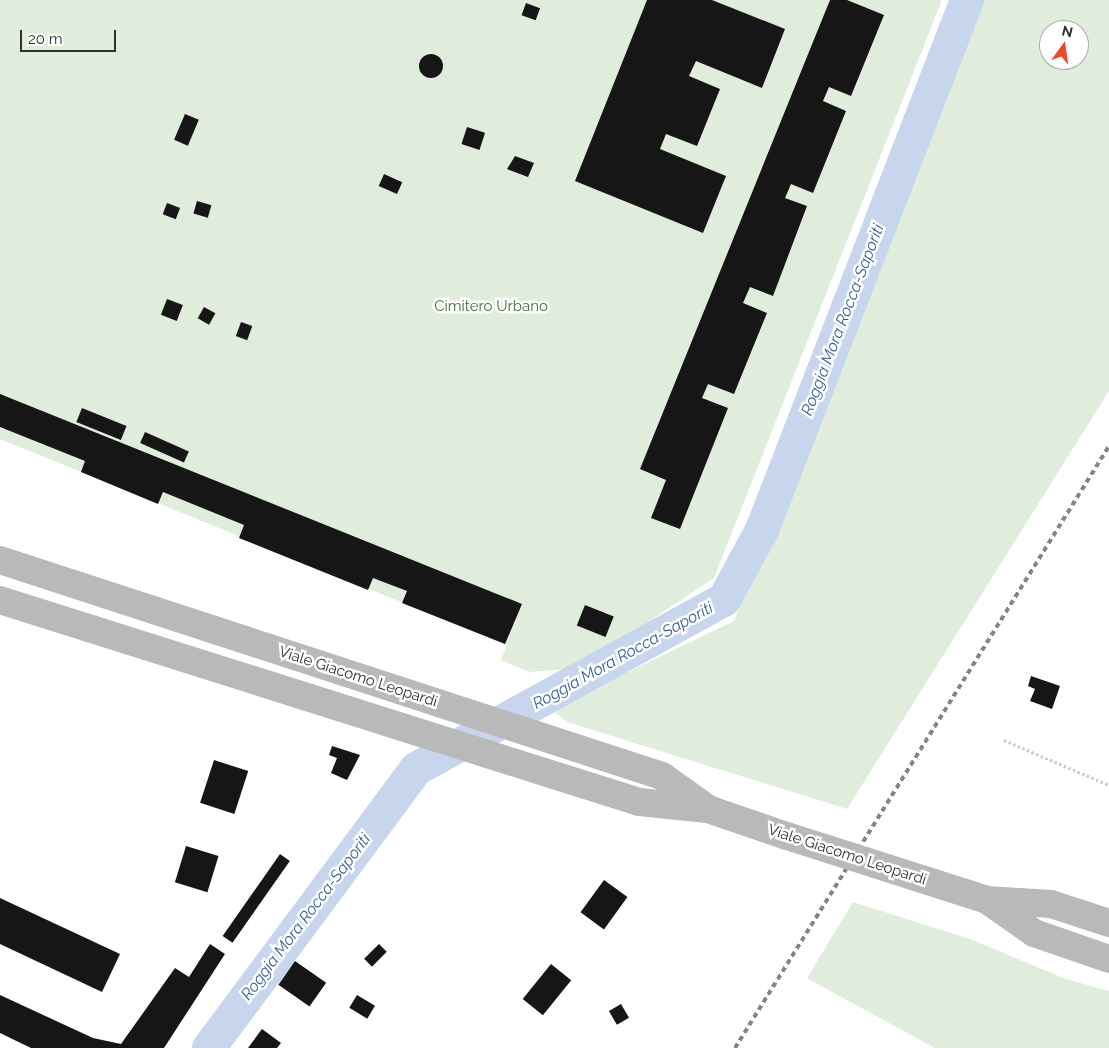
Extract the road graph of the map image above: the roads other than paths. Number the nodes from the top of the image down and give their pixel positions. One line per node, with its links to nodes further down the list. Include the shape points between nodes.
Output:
1 (0, 560): 3 (main road, Viale Giacomo Leopardi, via 662,776)
2 (0, 600): 3 (main road, Viale Giacomo Leopardi, via 639,802)
3 (708, 809): 4 (main road, Viale Giacomo Leopardi, bridge)
4 (987, 900): 5 (main road, Viale Giacomo Leopardi, via 1051,904); 6 (main road, Viale Giacomo Leopardi, via 1034,933)
5 (1109, 923)
6 (1109, 958)

